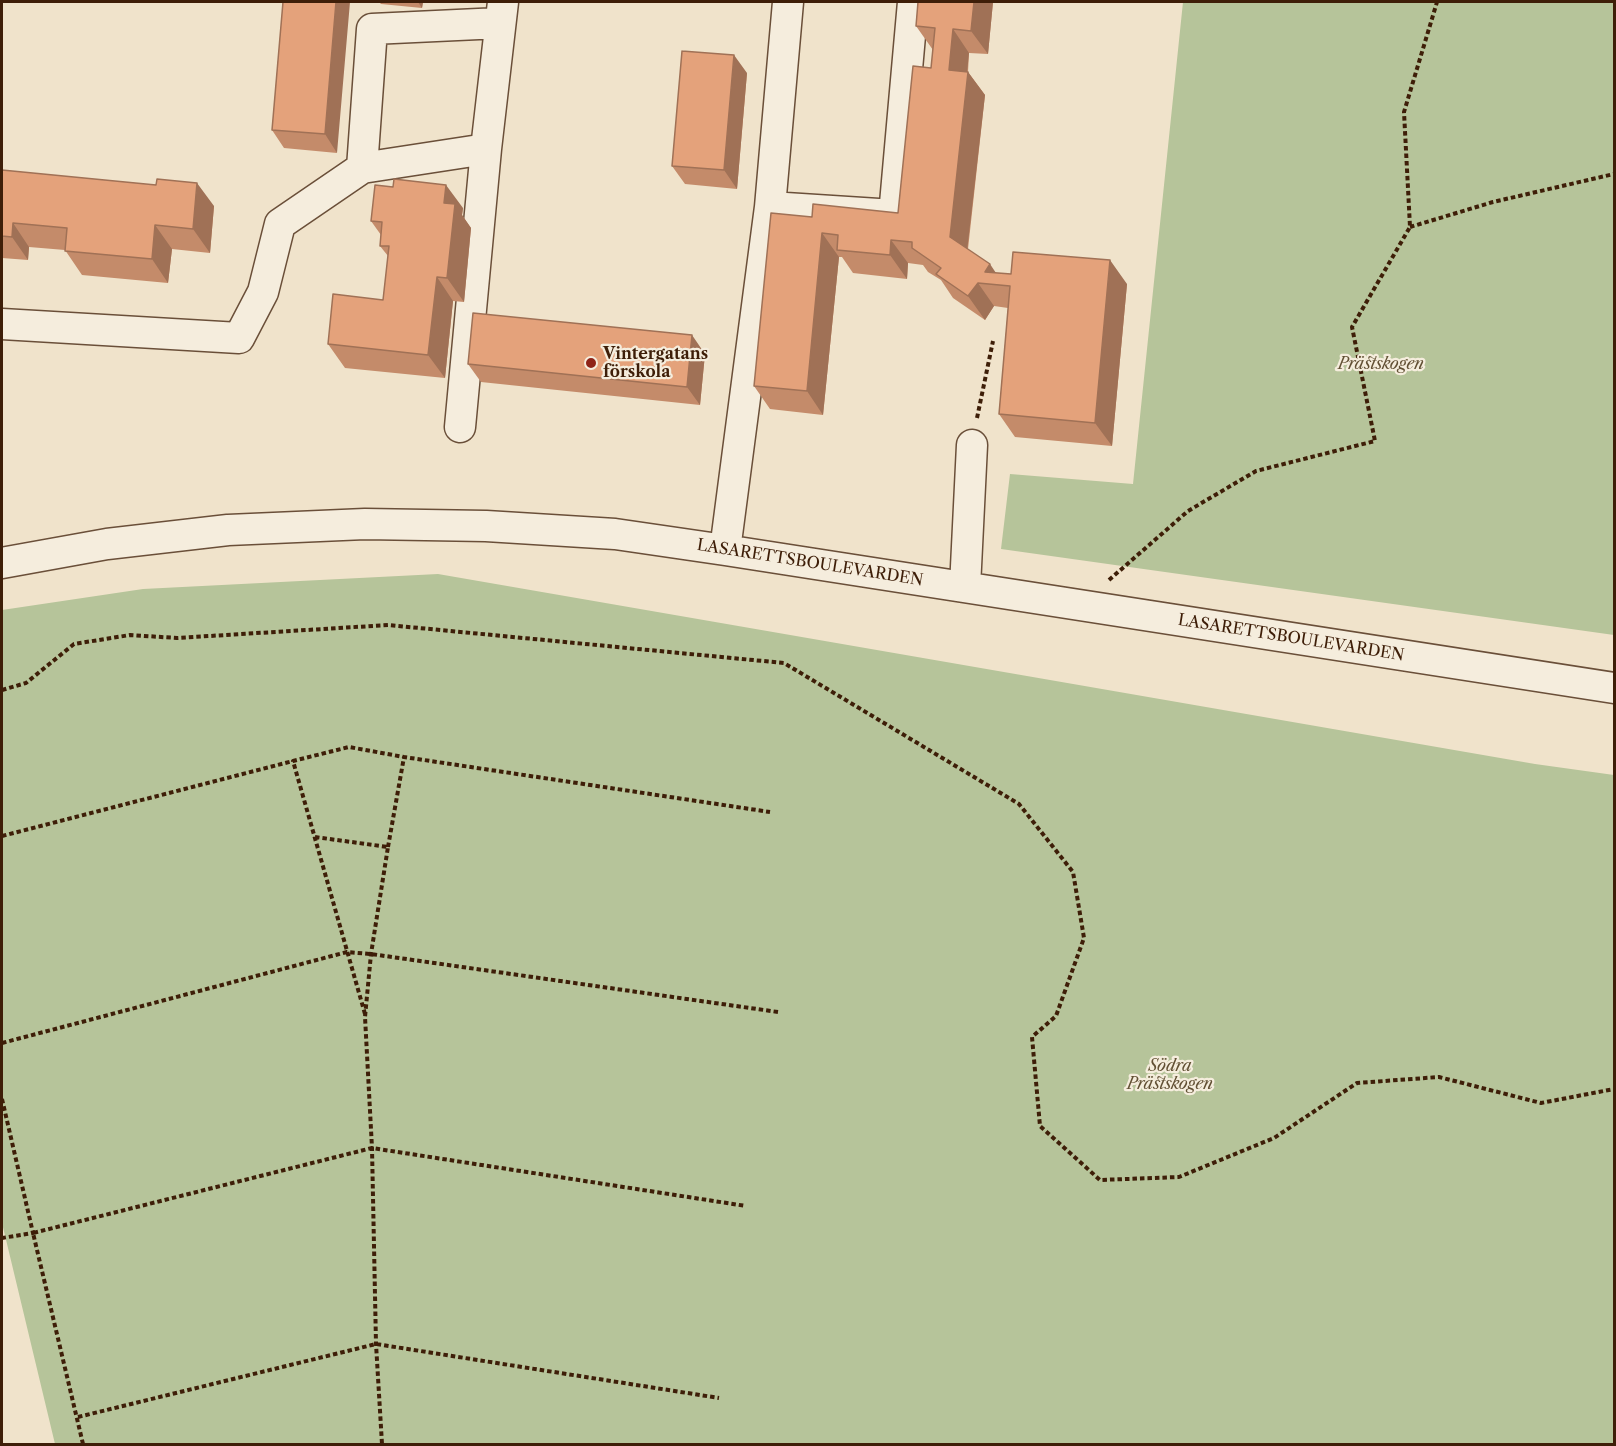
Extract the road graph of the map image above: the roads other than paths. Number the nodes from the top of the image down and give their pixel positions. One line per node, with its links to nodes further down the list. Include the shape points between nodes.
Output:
1 (788, 2): 6 (street)
2 (913, 2): 6 (street, via 894,215)
3 (502, 12): 4 (street); 5 (street, via 372,29)
4 (486, 149): 5 (street); 8 (street)
5 (362, 168): 7 (street, via 280,224 262,292 239,338)
6 (770, 207): 10 (street)
7 (2, 324)
8 (460, 426)
9 (972, 445): 12 (street)
10 (725, 550): 11 (street, LASARETTSBOULEVARDEN, via 615,534 365,524 228,531 107,544); 12 (street, LASARETTSBOULEVARDEN)
11 (2, 563)
12 (965, 587): 13 (street, LASARETTSBOULEVARDEN)
13 (1614, 688)

